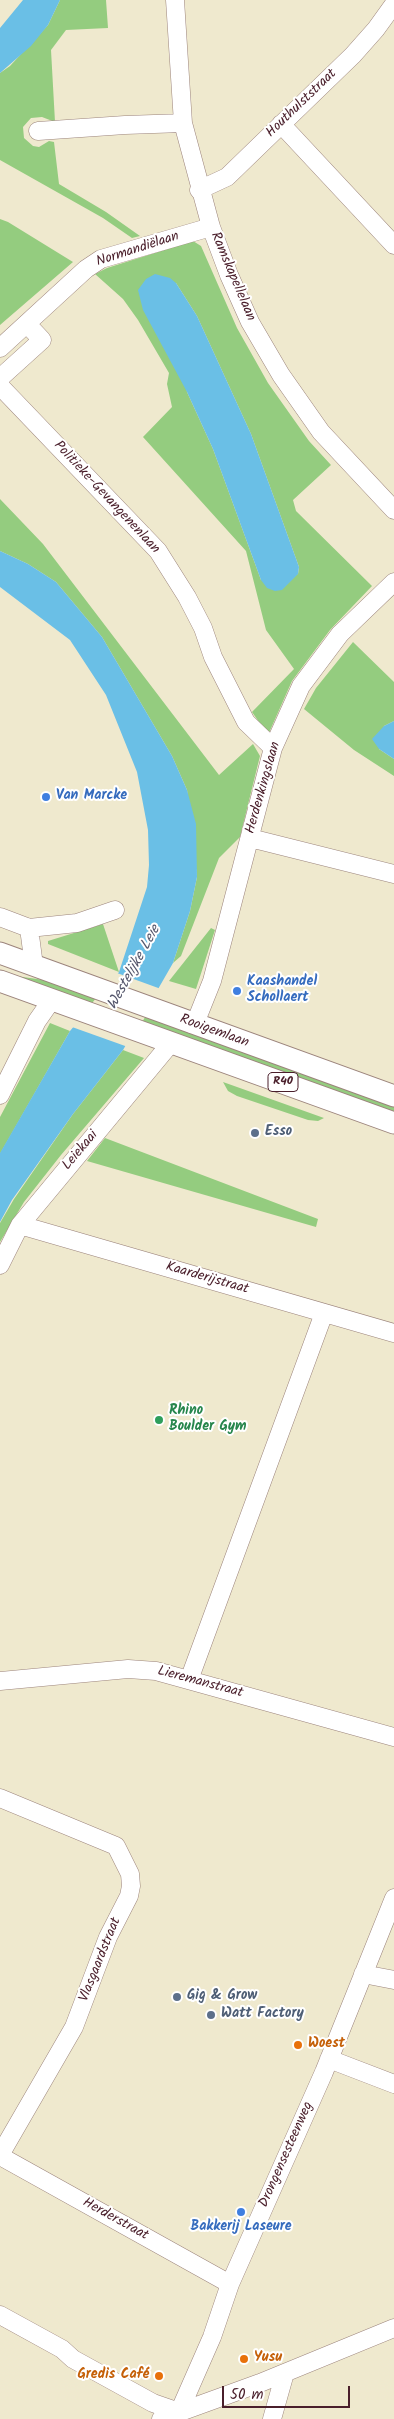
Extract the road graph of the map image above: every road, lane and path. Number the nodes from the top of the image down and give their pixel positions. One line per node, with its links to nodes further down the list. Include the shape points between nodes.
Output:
1 (175, 0): 3 (street, Ramskapellelaan)
2 (394, 4): 4 (street, Houthulststraat, via 353,55)
3 (183, 123): 5 (street); 6 (street, Ramskapellelaan)
4 (281, 124): 6 (street, Houthulststraat, via 227,178); 8 (street)
5 (38, 132)
6 (200, 190): 7 (street, Ramskapellelaan)
7 (211, 227): 9 (street, Normandiëlaan, via 101,260 86,269); 13 (street, Ramskapellelaan, via 250,322 281,375 321,432)
8 (394, 245)
9 (27, 324): 10 (street, Normandiëlaan); 11 (street, via 42,340)
10 (0, 348)
11 (0, 378)
12 (0, 386): 15 (street, Politieke-Gevangenenlaan, via 158,551 203,628 213,656 246,722)
13 (394, 510)
14 (394, 582): 15 (street, Herdenkingslaan, via 340,634 301,686)
15 (273, 748): 16 (street, Herdenkingslaan)
16 (250, 838): 17 (street); 25 (street, Herdenkingslaan, via 212,981)
17 (394, 874)
18 (115, 910): 20 (street, via 77,923)
19 (0, 917): 20 (street)
20 (29, 928): 22 (street)
21 (0, 953): 22 (main road, R40)
22 (34, 966): 25 (main road, Rooigemlaan / R40)
23 (0, 981): 24 (main road, R40)
24 (51, 1001): 26 (main road, Rooigemlaan / R40); 27 (street)
25 (192, 1024): 28 (main road, Rooigemlaan / R40)
26 (162, 1040): 29 (main road, Rooigemlaan / R40); 30 (street, Leiekaai)
27 (0, 1095)
28 (394, 1096)
29 (394, 1123)
30 (20, 1225): 31 (street, Leiekaai); 32 (street, Kaarderijstraat)
31 (0, 1265)
32 (324, 1312): 33 (street, Kaarderijstraat); 34 (street)
33 (394, 1333)
34 (189, 1680): 35 (street, Lieremanstraat, via 156,1671 128,1669); 36 (street, Lieremanstraat)
35 (0, 1681)
36 (394, 1737)
37 (0, 1798): 43 (street, Vlasgaardstraat, via 116,1846 130,1874 131,1886 74,2027)
38 (394, 1898): 39 (street, Drongensesteenweg)
39 (363, 1974): 40 (street); 41 (street, Drongensesteenweg)
40 (394, 1980)
41 (329, 2059): 42 (street); 44 (street, Drongensesteenweg)
42 (394, 2084)
43 (0, 2156): 44 (street, Herderstraat)
44 (230, 2284): 48 (street, Drongensesteenweg, via 212,2337)
45 (0, 2315): 48 (street, via 62,2349 73,2360)
46 (394, 2328): 47 (street)
47 (285, 2373): 48 (street); 50 (street)
48 (177, 2416): 49 (street)
49 (161, 2419)
50 (272, 2419)

